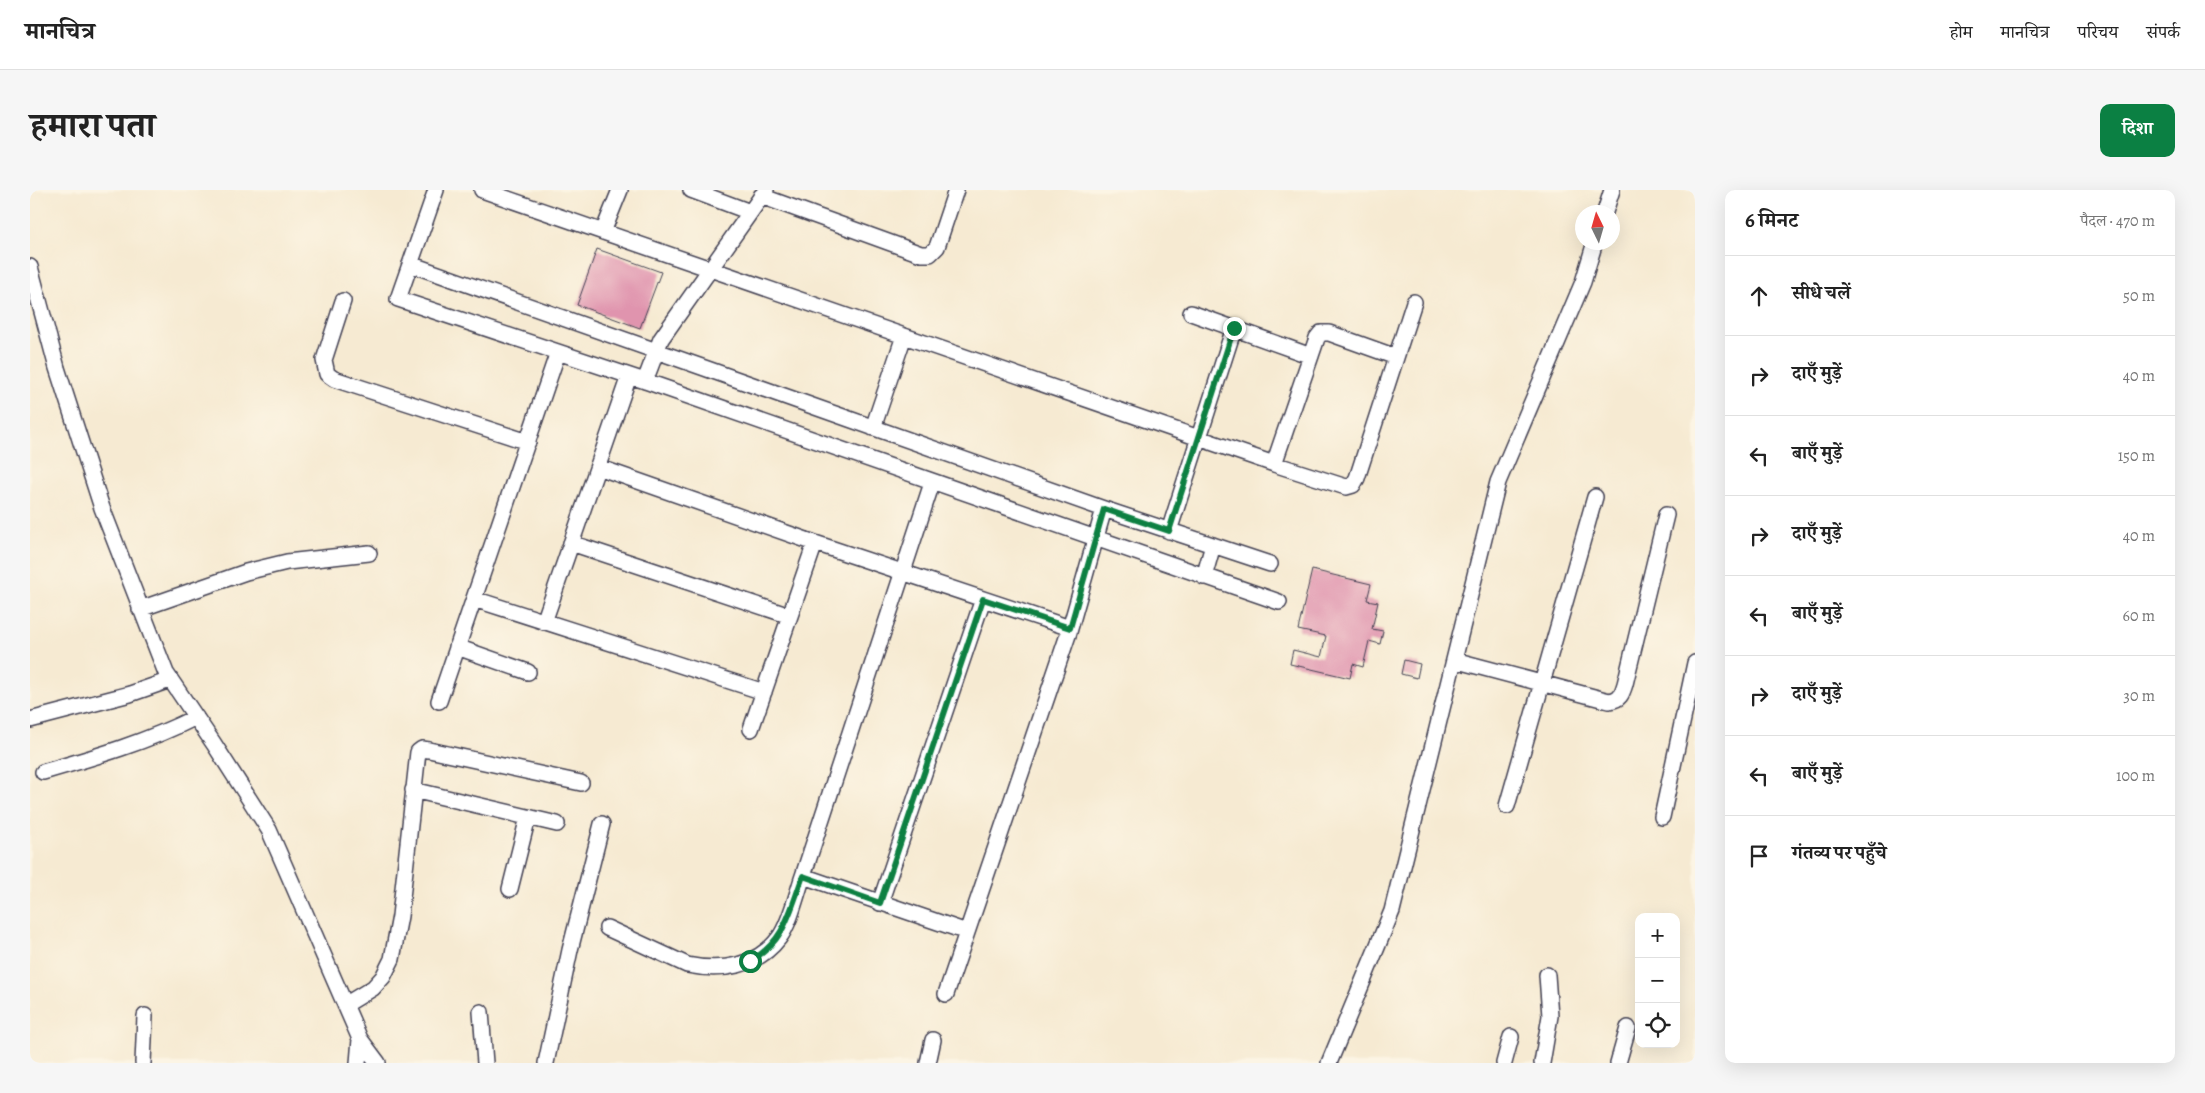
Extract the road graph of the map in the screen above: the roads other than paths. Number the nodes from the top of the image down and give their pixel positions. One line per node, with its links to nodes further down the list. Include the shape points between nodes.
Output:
1 (436, 190): 12 (street)
2 (482, 190): 10 (street)
3 (620, 190): 10 (street)
4 (691, 190): 9 (street)
5 (956, 190): 7 (street, via 937,247 930,254 921,254)
6 (1612, 190): 8 (street)
7 (763, 193): 9 (street)
8 (1607, 205)
9 (750, 212): 14 (street)
10 (603, 232): 14 (street)
11 (1593, 250): 52 (street, via 1583,282 1498,482)
12 (410, 264): 20 (street, via 398,299); 21 (street)
13 (30, 267): 47 (street, via 57,368 99,499)
14 (710, 270): 19 (street); 21 (street)
15 (343, 301): 28 (street, via 324,360 326,374)
16 (1414, 302): 23 (street)
17 (1191, 313): 18 (street)
18 (1234, 328): 22 (street); 27 (street)
19 (904, 336): 26 (street); 27 (street)
20 (558, 352): 24 (street); 28 (street)
21 (656, 352): 25 (street); 26 (street)
22 (1311, 356): 23 (street, via 1322,333 1329,333); 29 (street)
23 (1396, 357): 29 (street, via 1353,485 1338,486)
24 (629, 376): 25 (street); 30 (street)
25 (645, 381): 31 (street)
26 (873, 428): 33 (street)
27 (1198, 438): 29 (street); 35 (street)
28 (528, 442): 44 (street)
29 (1274, 464)
30 (598, 467): 37 (street); 38 (street)
31 (932, 483): 36 (street); 42 (street)
32 (1595, 497): 56 (street)
33 (1104, 509): 35 (street); 36 (street)
34 (1666, 515): 56 (street, via 1621,696 1609,701)
35 (1169, 531): 39 (street)
36 (1097, 540): 43 (street); 50 (street)
37 (572, 543): 48 (street); 49 (street)
38 (815, 543): 42 (street); 48 (street)
39 (1213, 545): 41 (street); 43 (street)
40 (369, 553): 47 (street, via 322,557 262,568)
41 (1270, 564)
42 (904, 573): 45 (street); 70 (street)
43 (1204, 577): 46 (street)
44 (474, 599): 49 (street); 51 (street)
45 (983, 599): 50 (street); 72 (street)
46 (1279, 602)
47 (140, 609): 55 (street)
48 (790, 616): 57 (street)
49 (544, 622): 57 (street)
50 (1070, 628): 74 (street)
51 (457, 647): 54 (street); 58 (street)
52 (1454, 660): 56 (street); 90 (street, via 1392,911)
53 (1695, 663): 67 (street)
54 (528, 672)
55 (170, 680): 59 (street); 60 (street)
56 (1542, 685): 65 (street)
57 (764, 692): 61 (street)
58 (439, 701)
59 (196, 717): 62 (street, via 121,749); 77 (street, via 268,830)
60 (30, 720)
61 (751, 728)
62 (43, 772)
63 (581, 783): 64 (street, via 422,749 416,759)
64 (413, 790): 66 (street); 77 (street, via 400,916 392,959 373,988)
65 (1507, 806)
66 (528, 817): 68 (street); 71 (street)
67 (1662, 817)
68 (557, 824)
69 (602, 824): 88 (street)
70 (803, 876): 72 (street); 73 (street, via 780,937 764,952 737,965 717,968 687,965)
71 (510, 889)
72 (880, 903): 74 (street)
73 (607, 928)
74 (967, 932): 76 (street)
75 (1547, 975): 92 (street, via 1549,1025)
76 (946, 994)
77 (345, 1005): 82 (street)
78 (481, 1012): 87 (street)
79 (144, 1016): 84 (street)
80 (1628, 1028): 93 (street)
81 (1511, 1038): 91 (street)
82 (360, 1039): 85 (street); 86 (street)
83 (933, 1040): 89 (street)
84 (143, 1063)
85 (358, 1063)
86 (378, 1063)
87 (485, 1063)
88 (546, 1063)
89 (928, 1063)
90 (1329, 1063)
91 (1504, 1063)
92 (1542, 1063)
93 (1618, 1063)

